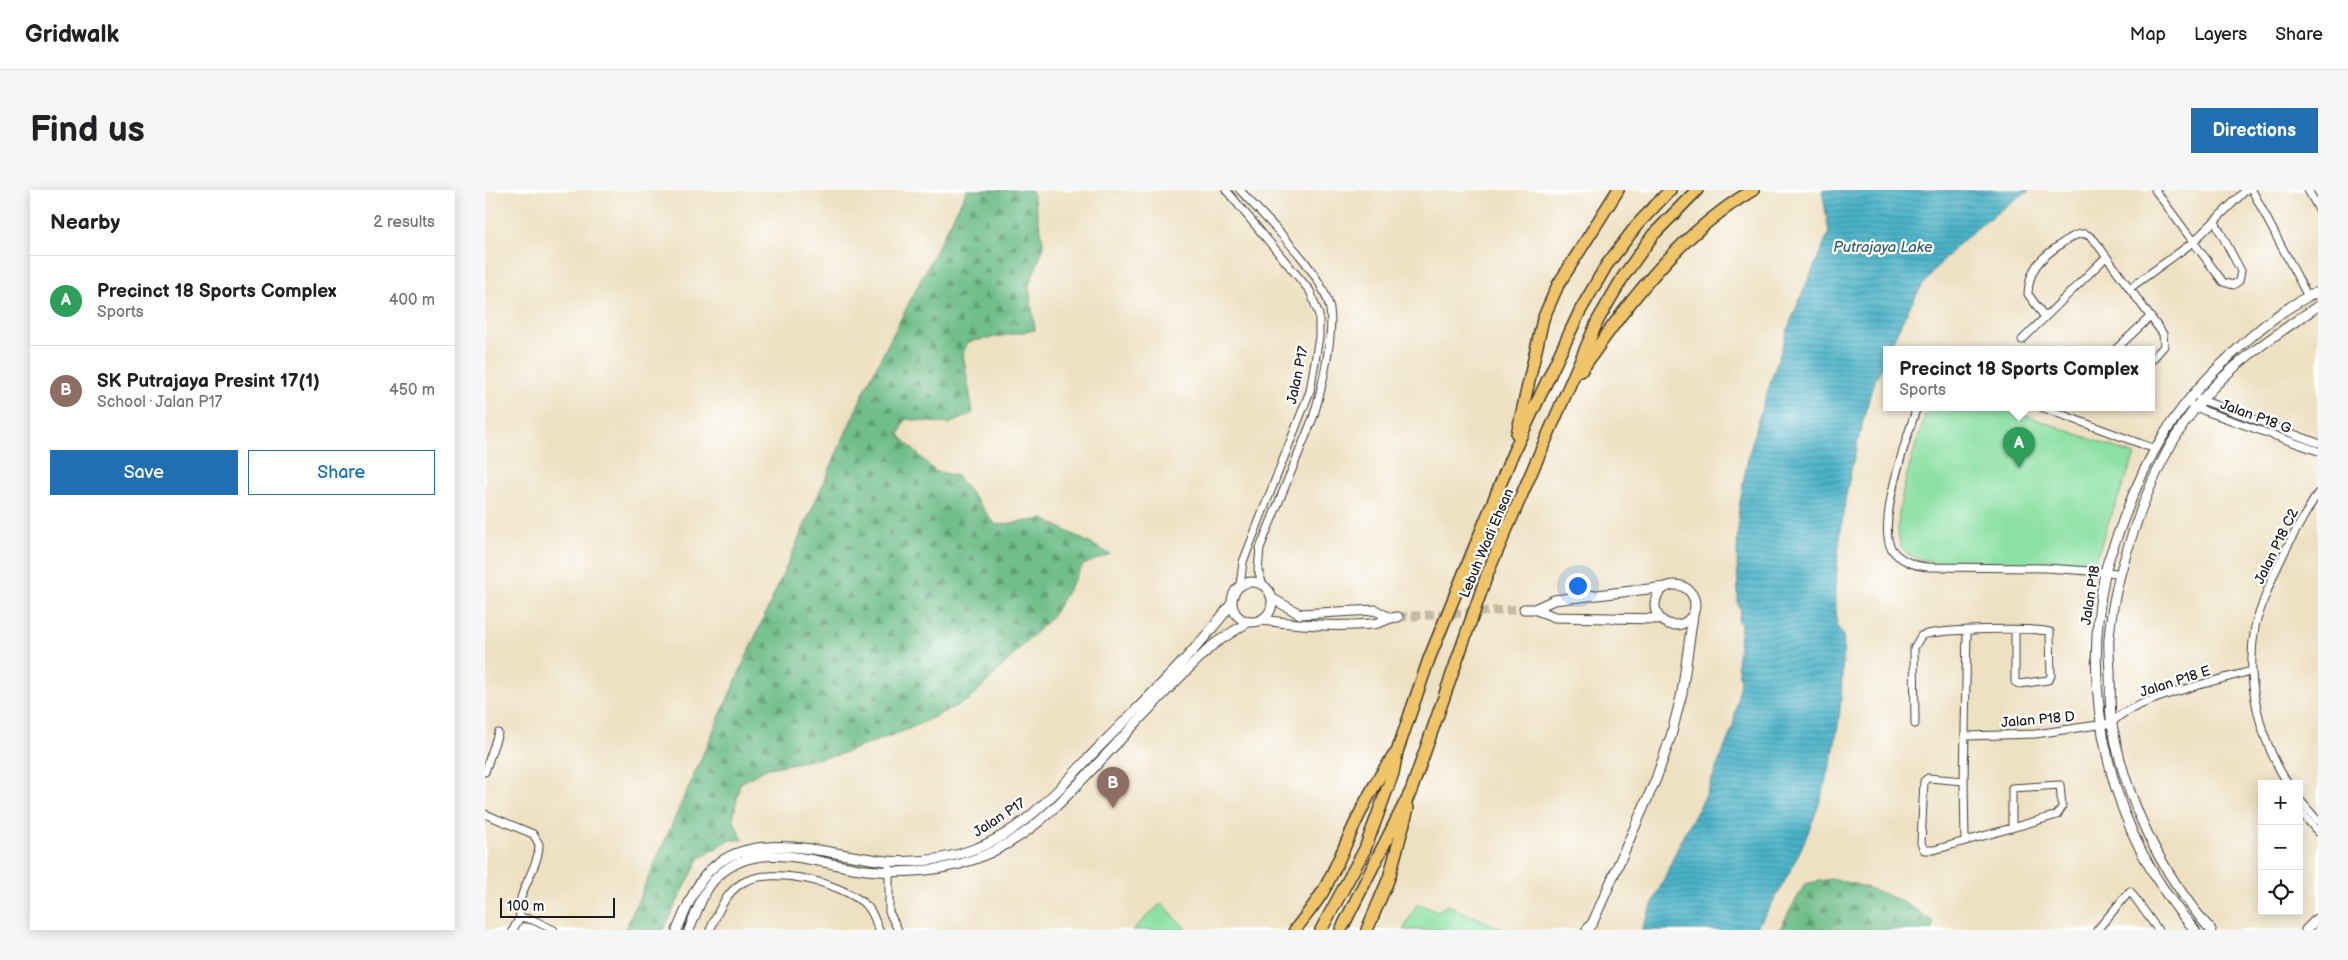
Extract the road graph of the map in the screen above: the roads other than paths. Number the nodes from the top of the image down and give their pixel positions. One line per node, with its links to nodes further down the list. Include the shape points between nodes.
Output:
1 (1226, 190): 37 (street, Jalan P17, via 1310,291 1319,315 1311,391 1243,562)
2 (1240, 190): 36 (street, Jalan P17, via 1316,278 1324,292 1331,320 1317,405 1261,548 1258,570)
3 (1618, 190): 32 (main road, via 1558,285 1543,319)
4 (1670, 190): 32 (main road, Lebuh Wadi Ehsan, via 1637,225 1606,266 1580,311)
5 (1697, 190): 24 (main road, Lebuh Wadi Ehsan, via 1653,235 1623,277 1598,320)
6 (1753, 190): 24 (main road, via 1725,207 1661,265)
7 (2155, 190): 13 (street)
8 (2246, 190): 12 (street)
9 (2252, 190): 17 (street)
10 (2308, 190): 11 (street)
11 (2318, 208)
12 (2215, 222): 13 (street); 13 (street, via 2238,263 2242,275 2239,281 2233,285 2223,282)
13 (2193, 243): 15 (street)
14 (2106, 257): 15 (street); 19 (street); 19 (street, via 2091,238 2082,234 2047,254 2037,264 2028,291 2029,298)
15 (2130, 288): 20 (street)
16 (2318, 292): 17 (street, Jalan P18)
17 (2309, 296): 25 (street, Jalan P18, via 2247,340 2206,378)
18 (2318, 306): 26 (street, Jalan P18, via 2271,338)
19 (2044, 316): 21 (street)
20 (2149, 317): 22 (street); 23 (street, via 2165,338)
21 (2022, 340)
22 (2119, 346)
23 (2155, 357)
24 (1563, 397): 61 (main road, Lebuh Wadi Ehsan, via 1488,572)
25 (2189, 399): 26 (street, Jalan P18 G); 30 (street, Jalan P18)
26 (2199, 404): 29 (street, Jalan P18 G); 31 (street, Jalan P18 G); 35 (street, Jalan P18, via 2168,449 2146,493)
27 (1916, 411): 34 (street, via 1899,457 1890,508 1889,538 1891,548 1899,556 1917,566 1928,567)
28 (2052, 411): 30 (street)
29 (2318, 443)
30 (2155, 449): 34 (street, Jalan P18, via 2131,500)
31 (2318, 451)
32 (1513, 453): 57 (main road, Lebuh Wadi Ehsan, via 1429,659)
33 (2318, 493): 51 (street, Jalan P18 C2, via 2274,572 2255,626)
34 (2105, 571): 35 (street); 54 (street, Jalan P18, via 2097,623)
35 (2119, 573): 52 (street, Jalan P18, via 2109,639)
36 (1263, 585): 37 (street, via 1249,582); 39 (street)
37 (1240, 586): 40 (street)
38 (1666, 587): 42 (street, via 1554,600); 43 (street, via 1687,590 1694,599); 44 (street, via 1655,602)
39 (1273, 599): 45 (street, via 1271,612); 45 (street, via 1300,614 1375,610 1393,617 1375,624 1299,625)
40 (1232, 603): 46 (street, via 1237,616); 69 (street, Jalan P17, via 1197,648 1045,802 1017,825 977,848 947,857)
41 (1523, 609): 42 (street)
42 (1535, 609): 44 (street, via 1555,617)
43 (1693, 615): 47 (street, via 1685,623); 50 (street)
44 (1660, 619): 47 (street)
45 (1262, 620): 46 (street)
46 (1248, 622): 70 (street, Jalan P17, via 1214,644 1195,662 1024,835 993,853 958,864)
47 (1670, 625): 50 (street)
48 (2015, 630): 48 (street, via 2050,632 2051,676 2048,680 2015,682); 49 (street)
49 (1967, 631): 53 (street, via 1924,634 1916,643); 56 (street)
50 (1688, 641): 84 (street, via 1682,693 1662,761)
51 (2251, 671): 52 (street, Jalan P18 E, via 2145,703 2117,716); 59 (street, Jalan P18 C2, via 2261,727 2272,758)
52 (2112, 723): 54 (street, Jalan P18 D); 88 (street, Jalan P18, via 2139,818 2172,877)
53 (1915, 724)
54 (2100, 725): 56 (street, Jalan P18 D, via 2035,734); 87 (street, Jalan P18, via 2127,822 2154,874)
55 (498, 733): 58 (street)
56 (1966, 736): 60 (street)
57 (1397, 752): 80 (main road, via 1381,772 1359,811 1325,888); 81 (main road, Lebuh Wadi Ehsan, via 1393,773 1365,849)
58 (485, 772)
59 (2286, 780)
60 (1964, 781): 68 (street); 68 (street, via 1928,778 1924,781 1921,843 1924,850 1929,851)
61 (1411, 791): 82 (main road, Lebuh Wadi Ehsan); 83 (main road, via 1405,825 1389,878)
62 (2303, 804): 65 (street)
63 (485, 814): 71 (street, via 533,834 539,844 520,904)
64 (2303, 815): 67 (street)
65 (2318, 822)
66 (2012, 827): 66 (street, via 2012,788 2060,785 2061,812); 68 (street)
67 (2318, 832)
68 (1965, 841)
69 (889, 861): 70 (street); 75 (street, Jalan P17, via 777,845 742,850 717,864 703,878)
70 (889, 872): 76 (street, Jalan P17, via 776,855 756,857 717,876); 79 (street, via 889,912)
71 (520, 917): 73 (street); 74 (street)
72 (2318, 918): 89 (street)
73 (513, 930)
74 (554, 930)
75 (677, 930)
76 (689, 930)
77 (710, 930): 78 (street, via 735,889 751,879 771,876 827,884 844,890 870,908)
78 (879, 930)
79 (898, 930)
80 (1295, 930)
81 (1321, 930)
82 (1341, 930)
83 (1367, 930)
84 (1587, 930)
85 (2097, 930): 86 (street, via 2130,891)
86 (2158, 930)
87 (2195, 930)
88 (2211, 930)
89 (2306, 930)

